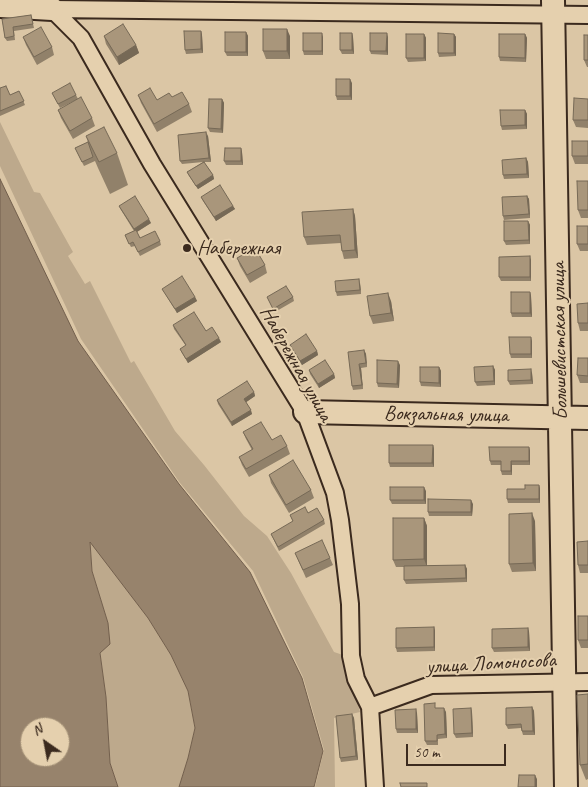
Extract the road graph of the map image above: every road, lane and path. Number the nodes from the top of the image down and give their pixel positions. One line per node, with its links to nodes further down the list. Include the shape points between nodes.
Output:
1 (0, 6): 3 (main road)
2 (554, 8): 4 (street); 5 (street); 8 (main road, Большевистская улица)
3 (52, 9): 4 (street); 6 (street, Набережная улица)
4 (94, 10): 6 (street)
5 (588, 15)
6 (81, 38): 7 (street, Набережная улица, via 152,164)
7 (305, 412): 8 (main road, Вокзальная улица); 12 (street, Набережная улица, via 335,493 350,604 351,656 356,679)
8 (561, 418): 9 (main road, Вокзальная улица); 10 (main road, Большевистская улица)
9 (588, 418)
10 (564, 682): 11 (street, улица Ломоносова); 12 (street, улица Ломоносова, via 431,685); 14 (main road, Большевистская улица)
11 (588, 682)
12 (370, 707): 13 (street, Набережная улица)
13 (375, 787)
14 (566, 787)

